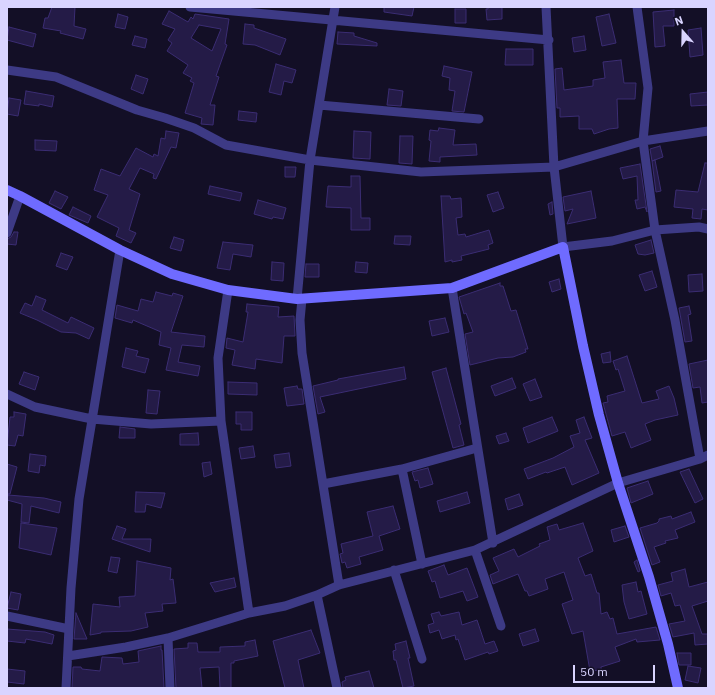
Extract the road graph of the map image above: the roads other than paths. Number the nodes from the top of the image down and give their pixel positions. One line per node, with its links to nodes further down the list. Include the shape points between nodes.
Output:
1 (190, 7): 5 (street)
2 (335, 7): 5 (street)
3 (546, 7): 6 (street)
4 (637, 7): 11 (street, via 648,88)
5 (333, 21): 6 (street); 8 (street)
6 (548, 40): 13 (street)
7 (7, 70): 12 (street, via 56,77 137,110 194,128 226,145)
8 (318, 105): 9 (street); 12 (street)
9 (479, 119)
10 (708, 130): 11 (street)
11 (643, 141): 13 (street); 17 (street)
12 (310, 160): 13 (street, via 421,172); 23 (street)
13 (554, 167): 19 (street)
14 (7, 190): 15 (street)
15 (20, 196): 18 (street); 20 (street)
16 (708, 229): 17 (street, via 699,227)
17 (655, 230): 19 (street, via 612,241); 28 (street)
18 (7, 232)
19 (563, 247): 21 (street); 30 (street, via 599,415)
20 (120, 250): 22 (street, via 172,274); 25 (street)
21 (452, 288): 23 (street); 27 (street)
22 (228, 290): 23 (street); 26 (street, via 218,358)
23 (300, 299): 31 (street, via 302,353)
24 (7, 394): 25 (street, via 35,407)
25 (92, 418): 26 (street, via 151,424); 41 (street, via 79,499)
26 (221, 421): 38 (street)
27 (477, 448): 29 (street); 32 (street)
28 (704, 457): 30 (street)
29 (402, 469): 31 (street); 34 (street)
30 (618, 483): 32 (street); 48 (street, via 649,577)
31 (323, 484): 36 (street)
32 (493, 542): 33 (street)
33 (475, 550): 34 (street); 40 (street)
34 (422, 564): 35 (street)
35 (394, 570): 36 (street); 44 (street)
36 (339, 585): 37 (street)
37 (317, 595): 38 (street, via 285,606); 47 (street)
38 (249, 613): 42 (street)
39 (7, 616): 41 (street)
40 (501, 626)
41 (69, 628): 43 (street)
42 (168, 638): 43 (street); 46 (street)
43 (68, 656): 45 (street)
44 (422, 659)
45 (66, 688)
46 (170, 688)
47 (337, 688)
48 (679, 688)

